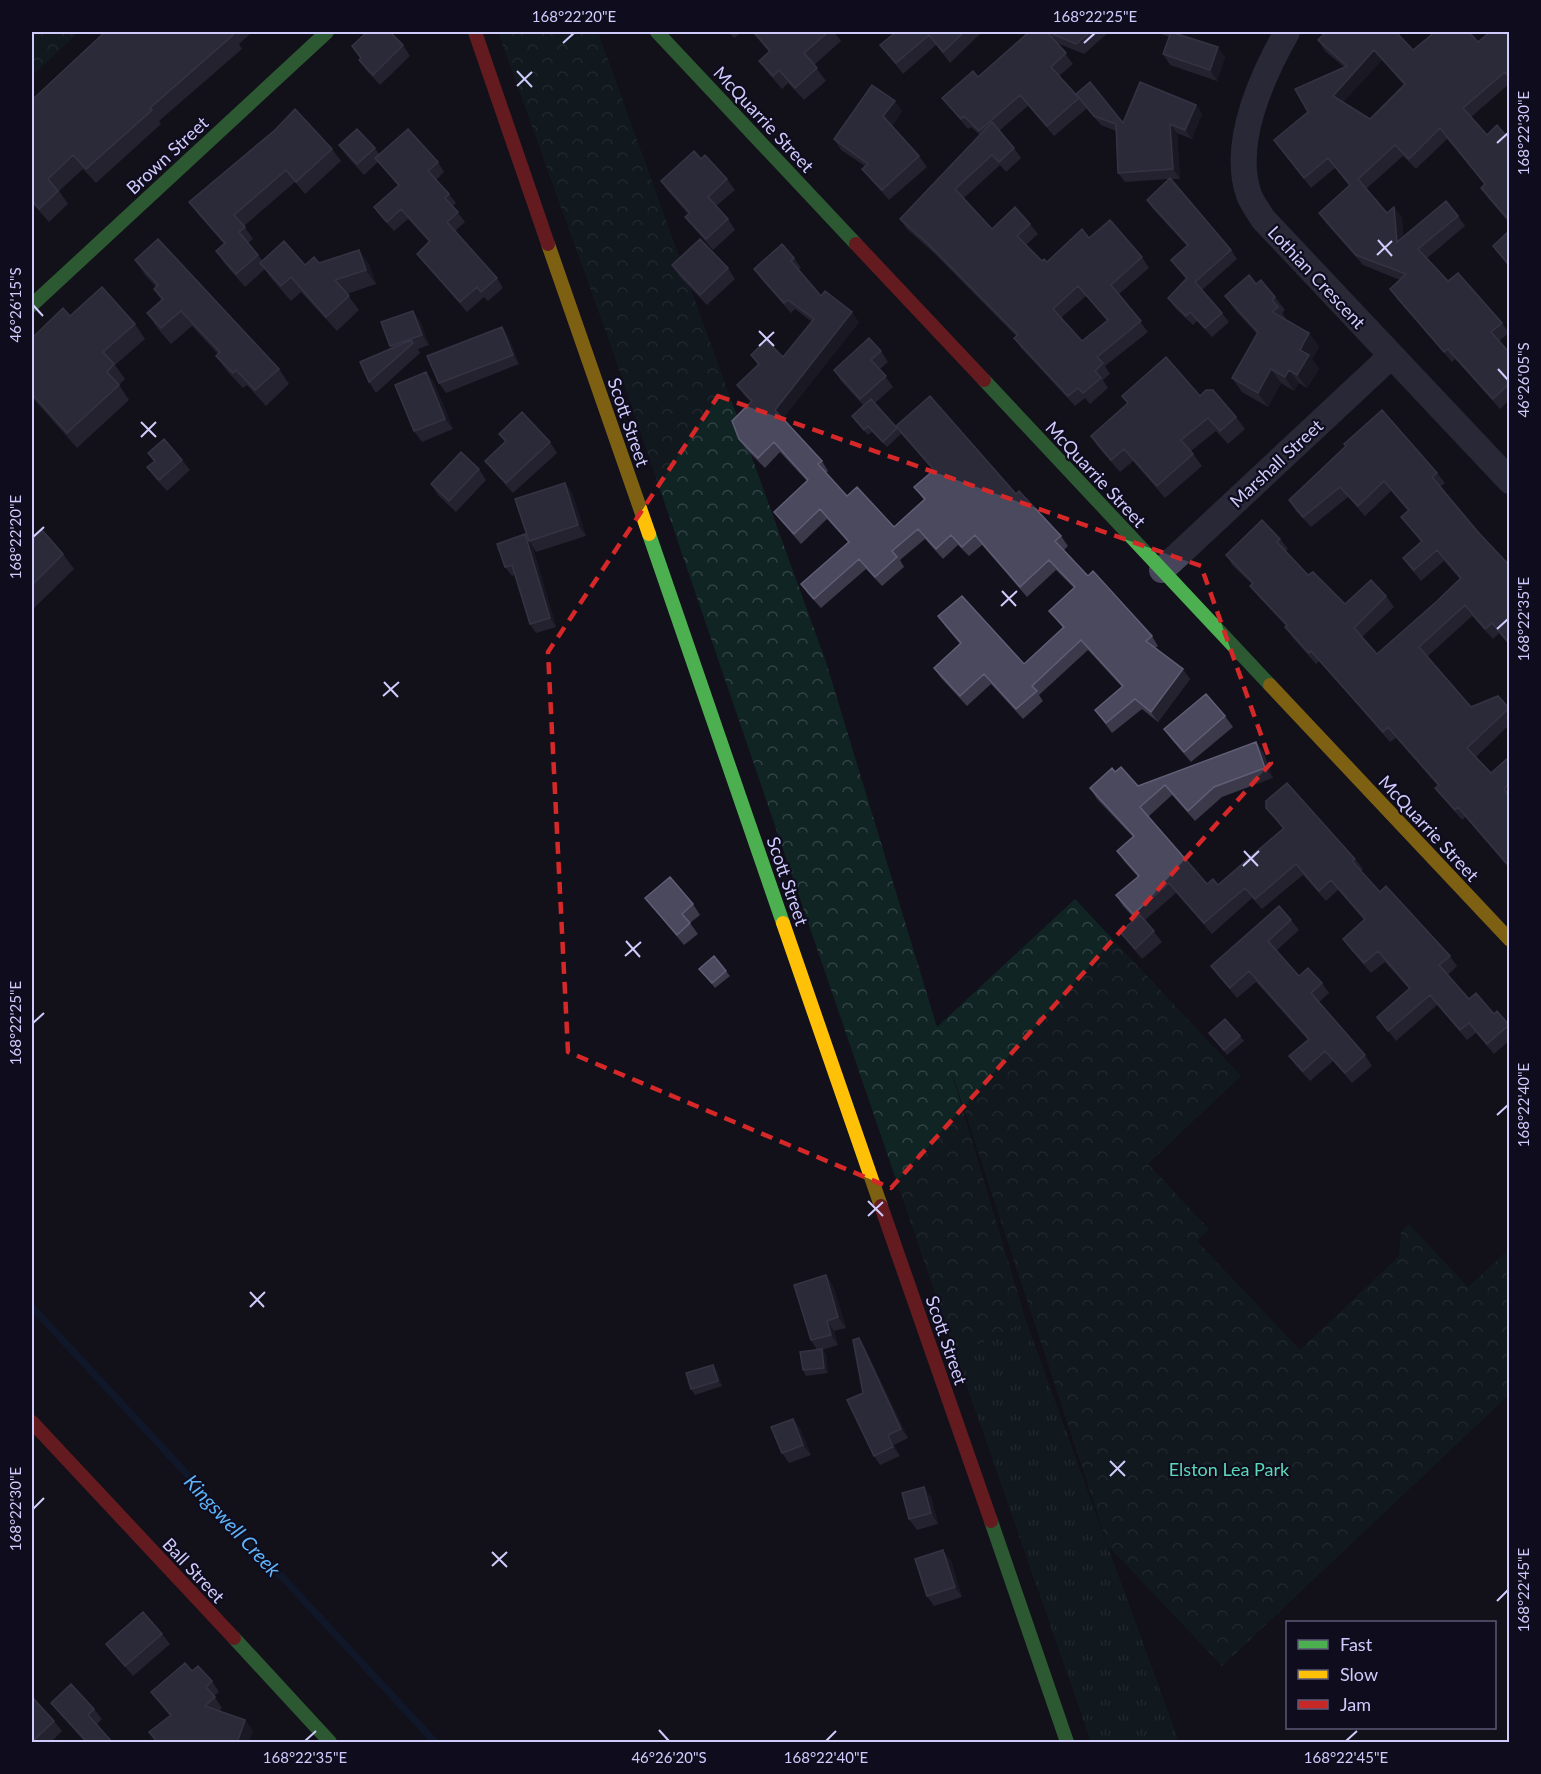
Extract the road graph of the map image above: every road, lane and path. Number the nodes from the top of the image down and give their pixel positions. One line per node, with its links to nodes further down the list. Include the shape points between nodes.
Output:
1 (327, 32): 5 (street, Brown Street)
2 (475, 32): 12 (street, Scott Street)
3 (657, 32): 8 (street, McQuarrie Street)
4 (1287, 32): 6 (street, Lothian Crescent, via 1270,63 1244,140 1249,196 1263,219)
5 (32, 305)
6 (1391, 356): 7 (street, Lothian Crescent); 8 (street, Marshall Street)
7 (1509, 481)
8 (1162, 570): 9 (street, McQuarrie Street)
9 (1509, 940)
10 (32, 1422): 11 (street, Ball Street)
11 (330, 1743)
12 (1067, 1743)

